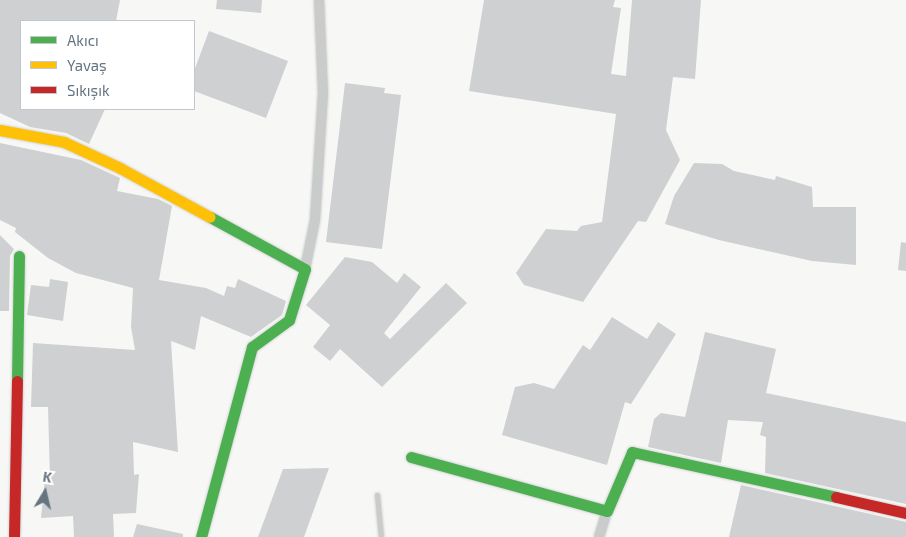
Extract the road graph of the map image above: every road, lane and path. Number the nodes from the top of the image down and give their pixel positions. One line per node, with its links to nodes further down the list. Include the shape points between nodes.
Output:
1 (319, 0): 4 (street, via 323,94 315,220)
2 (0, 130): 4 (street, via 72,146 120,168)
3 (19, 256): 9 (street)
4 (305, 269): 10 (street, via 289,320 252,347)
5 (411, 457): 7 (street)
6 (377, 496): 11 (lane)
7 (607, 511): 8 (street, via 632,452); 12 (street)
8 (906, 513)
9 (14, 537)
10 (200, 537)
11 (381, 537)
12 (599, 537)

